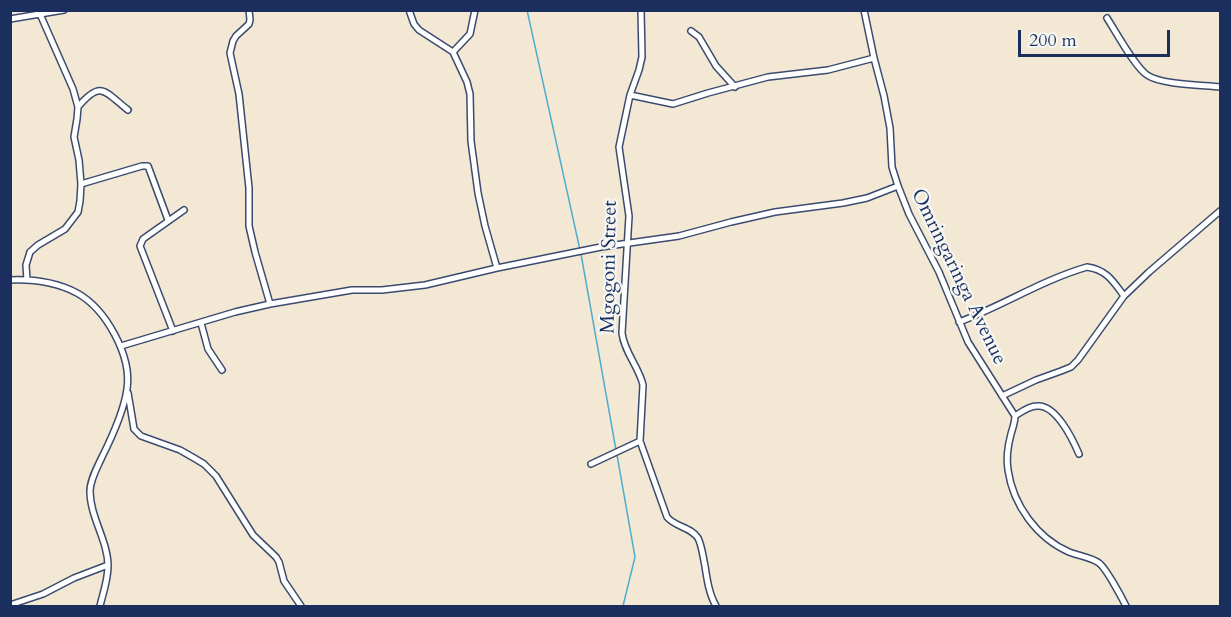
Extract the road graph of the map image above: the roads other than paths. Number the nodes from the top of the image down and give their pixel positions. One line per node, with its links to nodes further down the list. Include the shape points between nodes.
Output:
1 (64, 10): 7 (street)
2 (249, 10): 28 (street, via 249,24 232,41 230,52 239,94 249,226)
3 (409, 10): 11 (street, via 419,30)
4 (475, 10): 11 (street, via 470,34)
5 (641, 10): 15 (street, Mgogoni Street, via 642,57)
6 (864, 10): 12 (street, Omringaringa Avenue)
7 (40, 14): 9 (street); 16 (street)
8 (1107, 18): 14 (street, via 1148,76)
9 (10, 19)
10 (691, 31): 13 (street)
11 (453, 52): 24 (street, via 470,94 478,193)
12 (874, 58): 13 (street, via 828,70 776,75); 19 (street, Omringaringa Avenue)
13 (735, 87): 15 (street, via 673,104)
14 (1221, 87)
15 (630, 94): 23 (street, Mgogoni Street, via 619,147 629,216)
16 (78, 107): 17 (street, via 98,90); 18 (street, via 74,137)
17 (129, 110)
18 (81, 184): 22 (street, via 148,166); 26 (street, via 78,212 65,229 30,252)
19 (898, 186): 23 (street, via 867,198 775,212 679,236); 29 (street, Omringaringa Avenue)
20 (184, 210): 22 (street)
21 (1220, 211): 27 (street)
22 (168, 220): 31 (street, via 143,239 140,246)
23 (628, 244): 24 (street); 37 (street, Mgogoni Street, via 622,333 643,385)
24 (497, 268): 28 (street, via 425,285 352,290)
25 (10, 280): 26 (street)
26 (27, 280): 32 (street, via 47,282 78,294 108,323)
27 (1124, 296): 29 (street, via 1108,276 1087,267); 35 (street, via 1071,367)
28 (270, 304): 30 (street)
29 (959, 322): 35 (street, Omringaringa Avenue)
30 (201, 323): 31 (street); 33 (street, via 208,349)
31 (173, 331): 32 (street)
32 (121, 346): 34 (street)
33 (222, 370)
34 (128, 388): 40 (street, via 90,486); 43 (street, via 137,434 180,450 216,476 253,535 276,557 284,581)
35 (1002, 396): 36 (street, Omringaringa Avenue)
36 (1015, 416): 38 (street, via 1036,406 1051,411 1067,429); 45 (street, via 1008,471 1021,508 1051,541 1101,565)
37 (640, 441): 39 (street); 44 (street, Mgogoni Street, via 667,517 697,536)
38 (1079, 454)
39 (591, 464)
40 (108, 565): 41 (street); 42 (street)
41 (10, 605)
42 (100, 606)
43 (301, 606)
44 (716, 606)
45 (1126, 606)

